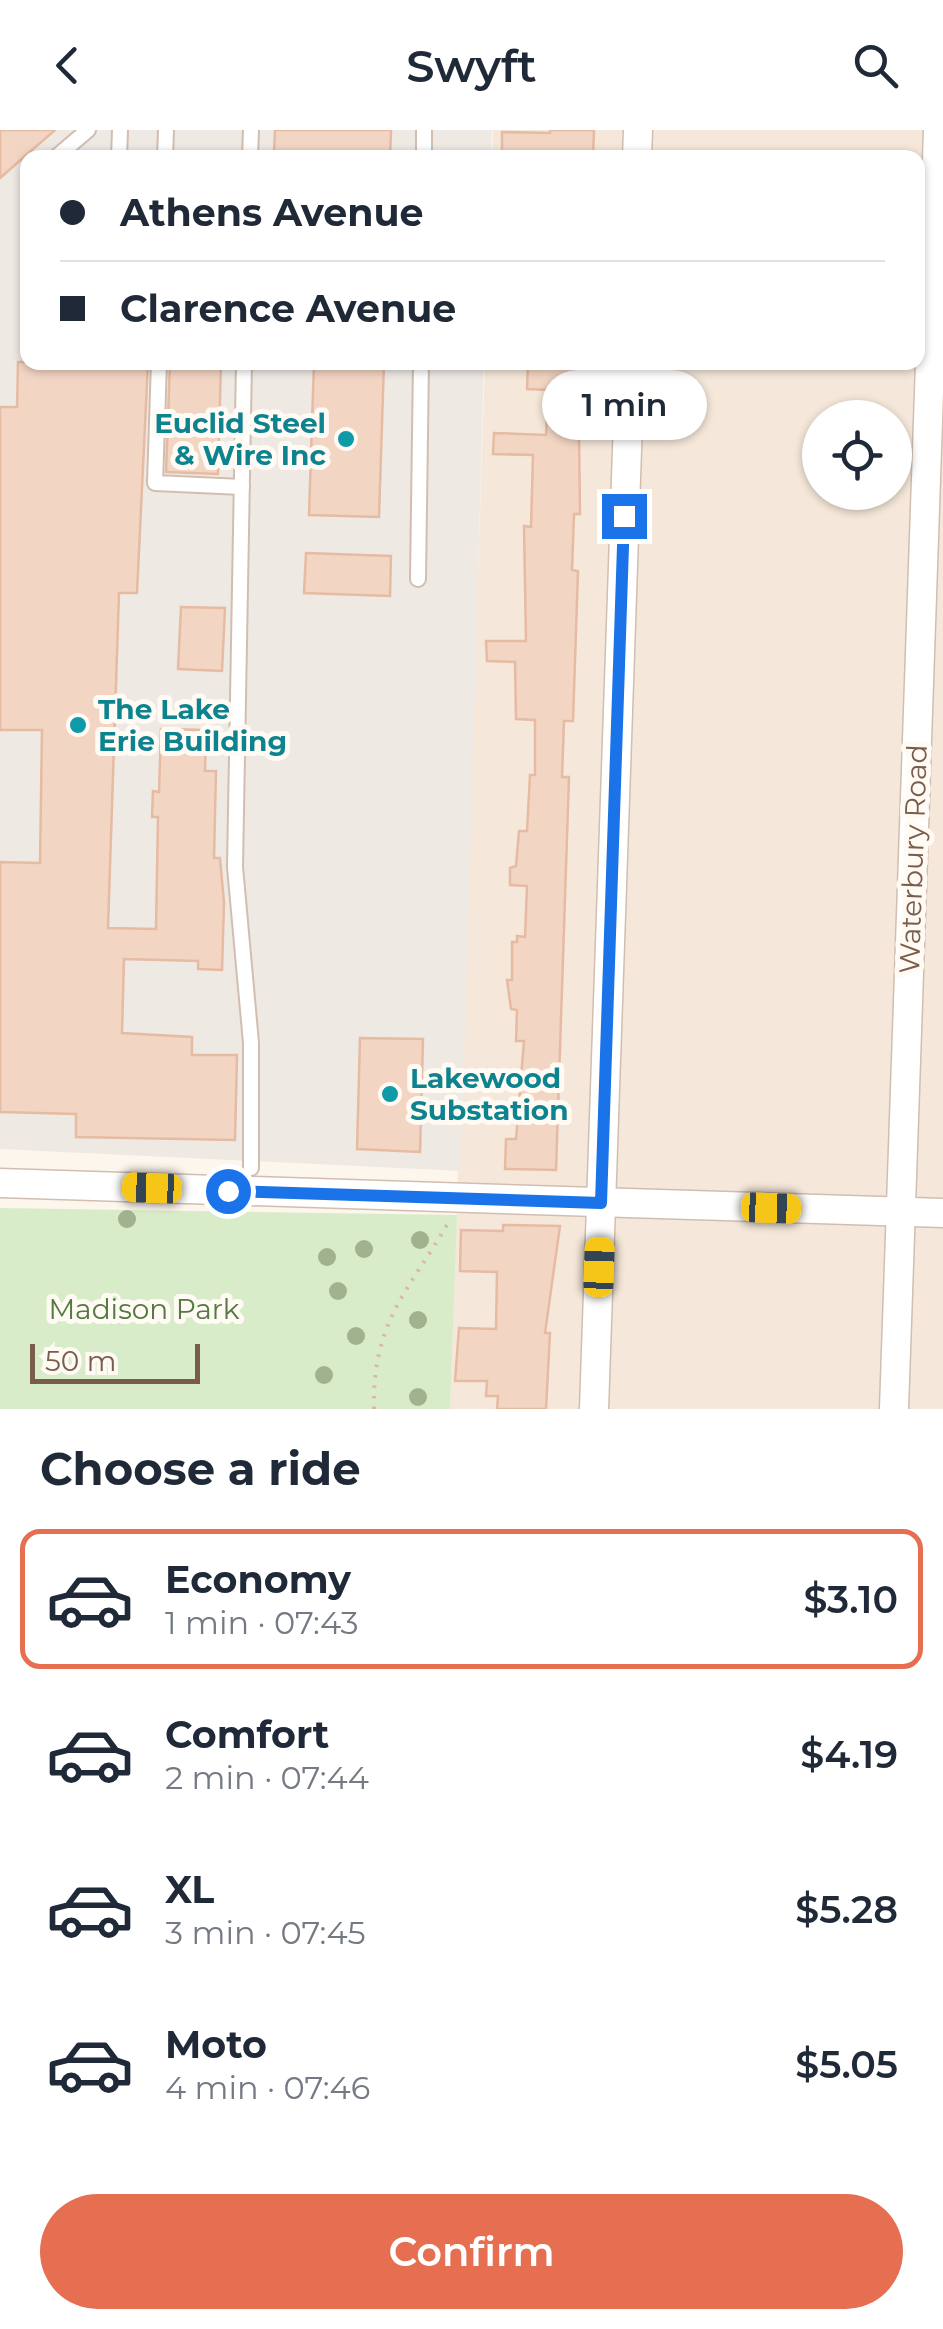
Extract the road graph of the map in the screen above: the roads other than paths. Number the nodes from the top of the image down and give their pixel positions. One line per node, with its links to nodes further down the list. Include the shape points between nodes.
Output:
1 (88, 130): 3 (lane)
2 (938, 130): 13 (street, Waterbury Road)
3 (65, 150)
4 (158, 370): 8 (lane, via 155,483)
5 (244, 370): 8 (lane)
6 (421, 370): 9 (lane)
7 (630, 370): 12 (street)
8 (242, 487): 10 (lane, via 235,868 251,1043)
9 (418, 579)
10 (251, 1168)
11 (0, 1184): 12 (street)
12 (601, 1203): 13 (street); 15 (street)
13 (901, 1212): 14 (street); 16 (street, Waterbury Road)
14 (943, 1214)
15 (594, 1409)
16 (894, 1409)

